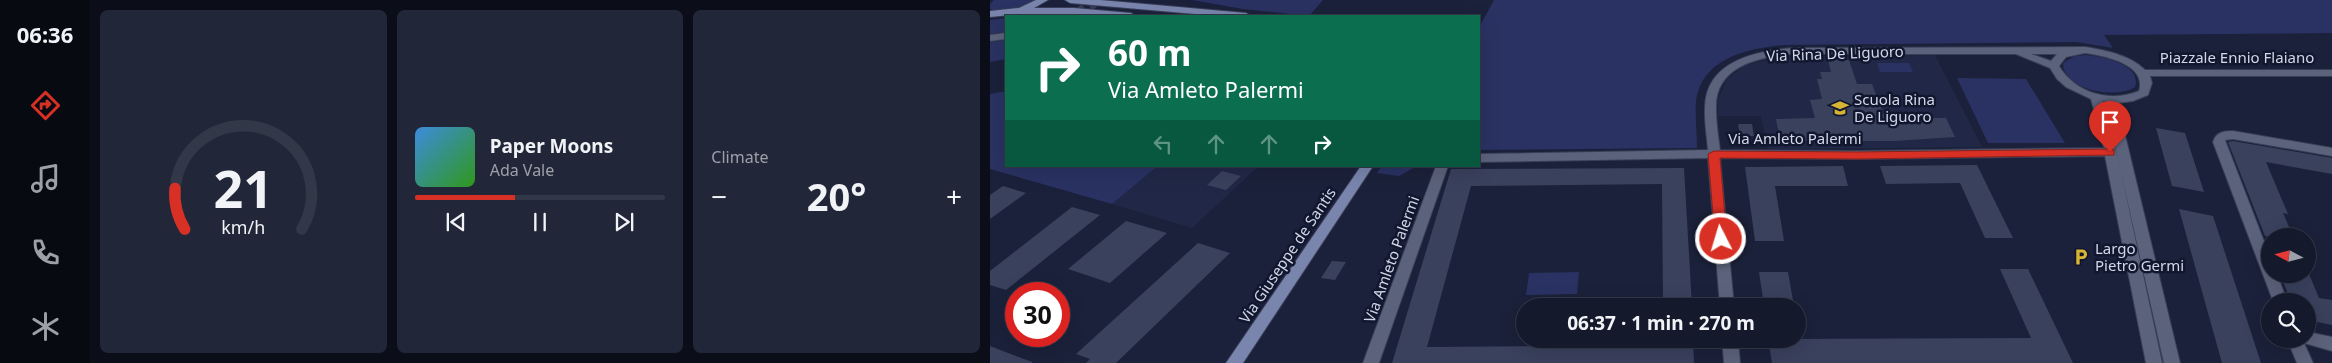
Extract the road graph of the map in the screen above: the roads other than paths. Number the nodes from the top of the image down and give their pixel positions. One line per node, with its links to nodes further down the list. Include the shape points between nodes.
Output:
1 (1043, 0): 3 (main road)
2 (1070, 0): 6 (main road)
3 (1020, 11): 4 (main road); 5 (main road)
4 (991, 15)
5 (1118, 15)
6 (1235, 15)
7 (1005, 36): 8 (street)
8 (990, 38)
9 (2009, 50): 10 (street, Via Rina De Liguoro); 11 (street, Via Rina De Liguoro); 18 (street, Via Rina De Liguoro, via 1798,51 1752,58 1724,72 1714,88 1710,106)
10 (2073, 51): 11 (street, via 2056,59); 12 (street, Via Rina De Liguoro, via 2111,55)
11 (2054, 66): 14 (street, via 2073,87)
12 (2142, 73): 13 (street, Piazzale Ennio Flaiano); 15 (street, via 2148,87 2144,93 2132,98)
13 (2332, 73)
14 (2095, 96): 15 (street); 16 (street)
15 (2113, 99): 32 (street)
16 (2110, 152): 18 (street, Via Amleto Palermi); 31 (street)
17 (2332, 152): 22 (street, via 2233,135 2221,136 2219,142)
18 (1714, 154): 19 (street, Via Amleto Palermi); 23 (street, Via Rina De Liguoro)
19 (1480, 158)
20 (1366, 167): 28 (main road, Via Giuseppe de Santis)
21 (1442, 167): 29 (street, Via Amleto Palermi)
22 (2277, 293)
23 (1726, 298)
24 (2316, 340): 25 (street)
25 (2332, 344)
26 (1731, 348): 30 (street)
27 (2298, 348): 33 (street)
28 (1234, 363)
29 (1371, 363)
30 (1732, 363)
31 (2154, 363)
32 (2172, 363)
33 (2304, 363)

